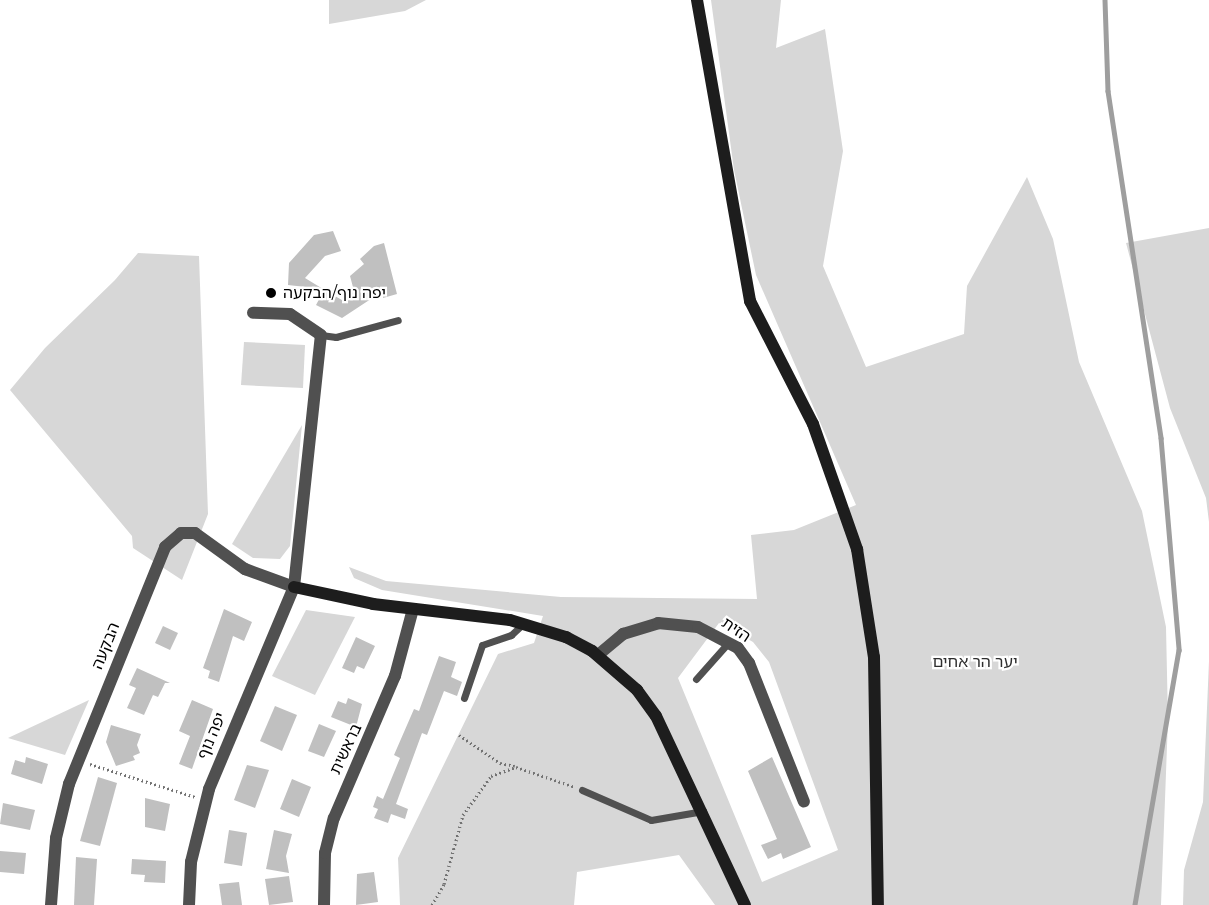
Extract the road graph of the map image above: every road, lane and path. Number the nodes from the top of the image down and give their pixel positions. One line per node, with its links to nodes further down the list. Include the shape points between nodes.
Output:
1 (697, 0): 24 (main road, via 750,302 813,424 857,549 874,657)
2 (252, 312): 4 (street, via 290,314)
3 (398, 320): 4 (lane, via 336,337)
4 (321, 336): 5 (street, יפה נוף)
5 (294, 586): 6 (main road); 13 (street, הבקעה, via 236,564 202,535 188,532 175,536 165,547); 16 (street, יפה נוף)
6 (413, 609): 7 (main road); 21 (street, בראשית, via 395,676 334,818 325,854)
7 (524, 623): 9 (main road, via 566,637); 11 (lane, via 511,635 482,645)
8 (729, 642): 9 (street, הזית, via 698,627 658,623 623,634); 10 (lane); 17 (street, הזית, via 748,660)
9 (598, 655): 18 (main road, via 637,690 656,716)
10 (696, 679)
11 (464, 698)
12 (459, 735): 14 (path, via 500,763)
13 (77, 760): 16 (path); 19 (street, הבקעה, via 56,838)
14 (516, 767): 15 (path, via 547,774); 22 (path, via 491,776 463,815 444,884)
15 (582, 790): 18 (lane, via 651,820)
16 (205, 800): 20 (street, יפה נוף, via 191,862)
17 (804, 802)
18 (703, 811): 23 (main road)
19 (51, 905)
20 (189, 905)
21 (324, 905)
22 (432, 905)
23 (746, 905)
24 (878, 905)

